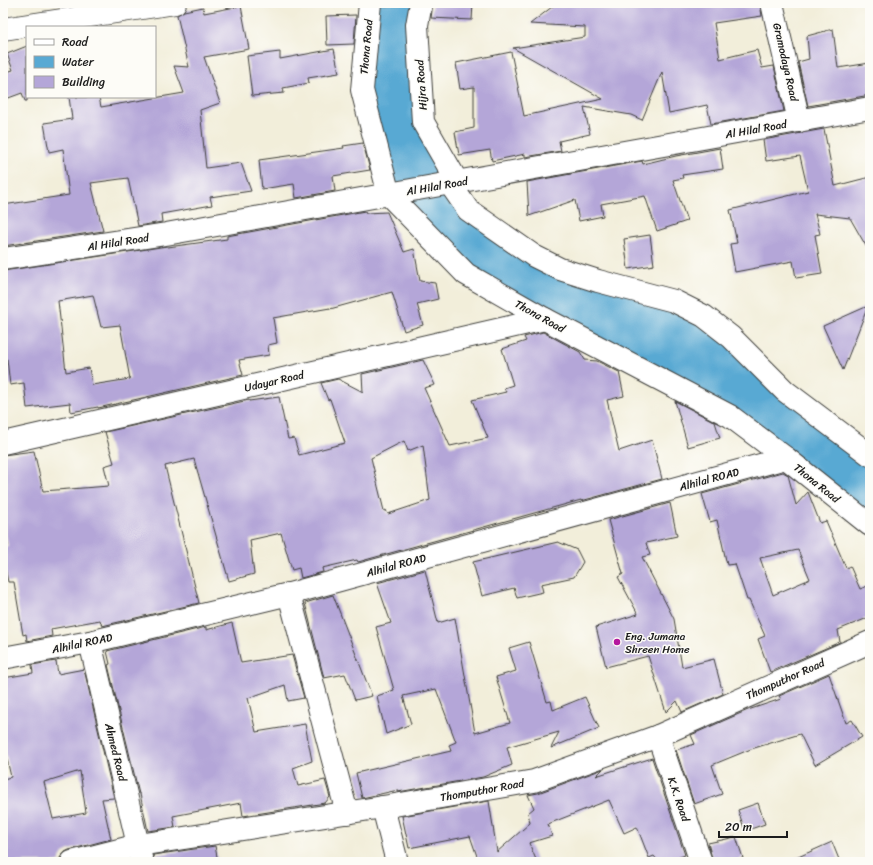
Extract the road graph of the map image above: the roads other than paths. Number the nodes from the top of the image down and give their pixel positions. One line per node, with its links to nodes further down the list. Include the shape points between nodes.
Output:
1 (175, 3): 5 (street)
2 (370, 3): 9 (street, Thona Road, via 362,90)
3 (422, 3): 8 (street, Hijra Road, via 417,25 423,122)
4 (772, 3): 7 (street, Gramodaya Road)
5 (3, 29)
6 (870, 108): 7 (street, Al Hilal Road)
7 (799, 121): 8 (street, Al Hilal Road)
8 (454, 183): 9 (street, Al Hilal Road); 13 (street, Hijra Road, via 468,210 534,256 560,269 674,302 704,316 731,337 785,391)
9 (389, 195): 10 (street, Al Hilal Road); 11 (street, Thona Road, via 466,274)
10 (3, 259)
11 (545, 319): 12 (street, Udayar Road); 14 (street, Thona Road, via 730,416)
12 (3, 443)
13 (870, 455)
14 (786, 458): 15 (street, Thona Road); 16 (street, Alhilal ROAD)
15 (870, 525)
16 (289, 594): 17 (street, Alhilal ROAD); 22 (street)
17 (90, 642): 19 (street, Alhilal ROAD); 23 (street, Ahmed Road)
18 (870, 642): 20 (street, Thomputhor Road)
19 (3, 658)
20 (658, 736): 21 (street, Thomputhor Road, via 534,781); 26 (street, K.K. Road)
21 (384, 808): 22 (street, Thomputhor Road); 25 (street)
22 (347, 813): 23 (street, Thomputhor Road)
23 (141, 854): 24 (street, Thomputhor Road)
24 (72, 862)
25 (397, 862)
26 (701, 862)

